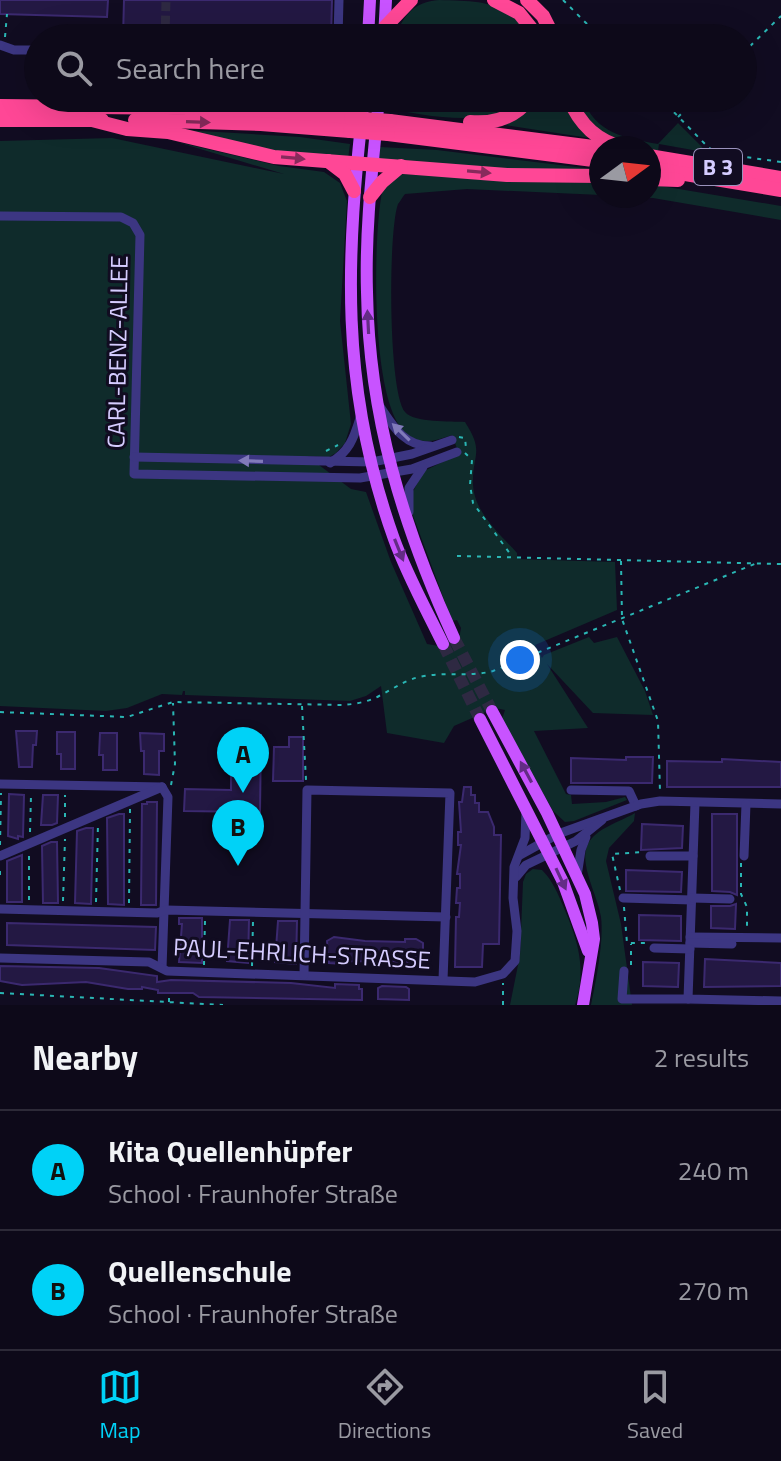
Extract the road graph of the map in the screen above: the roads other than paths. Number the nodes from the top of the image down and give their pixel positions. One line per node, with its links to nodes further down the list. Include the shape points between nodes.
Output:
1 (339, 0): 7 (street)
2 (370, 0): 8 (main road)
3 (386, 0): 9 (main road)
4 (411, 0): 10 (highway)
5 (494, 0): 11 (highway)
6 (527, 0): 12 (highway)
7 (338, 24)
8 (369, 24)
9 (385, 24)
10 (392, 24)
11 (530, 24)
12 (547, 24)
13 (1, 46): 14 (street)
14 (24, 50)
15 (0, 106): 16 (highway)
16 (24, 106)
17 (228, 112): 24 (highway)
18 (362, 112): 31 (main road)
19 (378, 112): 33 (main road)
20 (514, 112): 25 (highway, via 485,123 422,118)
21 (575, 112): 26 (highway)
22 (0, 120): 23 (highway)
23 (92, 120): 24 (highway, one-way to 24); 29 (highway, one-way to 29, via 260,155)
24 (350, 124): 25 (highway, bridge)
25 (392, 126): 27 (highway); 28 (highway)
26 (597, 136)
27 (589, 147)
28 (589, 159)
29 (327, 161): 31 (highway); 40 (highway, via 345,174)
30 (661, 161): 37 (highway, B 3)
31 (356, 163): 33 (highway); 40 (main road)
32 (661, 163): 36 (highway, B 3)
33 (373, 164): 34 (highway); 41 (main road)
34 (401, 166): 35 (highway, one-way to 35); 41 (highway)
35 (589, 176)
36 (698, 176): 38 (highway); 39 (highway, B 3)
37 (781, 178)
38 (661, 180)
39 (781, 190)
40 (354, 191): 44 (main road, via 349,303)
41 (370, 197): 43 (main road, one-way to 41, via 367,293)
42 (0, 216): 48 (street, CARL-BENZ-ALLEE, via 121,217 140,235)
43 (376, 400): 46 (street, one-way to 43, via 403,438); 52 (main road)
44 (361, 414): 49 (main road); 50 (street, via 352,443)
45 (452, 440): 46 (street)
46 (437, 446): 52 (street)
47 (457, 452): 51 (street)
48 (134, 457): 50 (street, one-way to 48); 53 (street, CARL-BENZ-ALLEE, via 134,474)
49 (372, 462): 50 (street); 52 (street); 53 (main road)
50 (329, 463)
51 (425, 465): 52 (street); 54 (street, via 409,488)
52 (390, 467): 53 (street); 54 (main road)
53 (375, 476): 54 (main road, one-way to 54, via 395,541 449,641)
54 (411, 535)
55 (492, 711): 67 (main road, one-way to 55)
56 (480, 719): 63 (main road)
57 (1, 784): 58 (street)
58 (162, 787): 73 (street); 82 (street, via 168,797)
59 (571, 790): 64 (street, via 629,791)
60 (695, 803): 61 (street); 64 (street); 74 (street)
61 (746, 804): 62 (street); 75 (street)
62 (781, 804)
63 (525, 805): 68 (main road); 72 (street)
64 (636, 806): 65 (street)
65 (602, 820): 66 (street); 67 (street)
66 (589, 833): 69 (street); 76 (street)
67 (558, 834): 68 (street); 69 (main road)
68 (543, 841): 70 (main road); 72 (street)
69 (564, 847): 70 (street); 76 (main road)
70 (549, 854): 77 (street, via 526,865); 90 (main road, one-way to 90, via 584,933)
71 (649, 854): 74 (street)
72 (520, 855): 77 (street)
73 (0, 856)
74 (693, 856): 79 (street)
75 (744, 856)
76 (577, 876): 90 (main road, via 592,923)
77 (514, 880): 94 (street, PAUL-EHRLICH-STRASSE, via 515,961 503,974 475,982)
78 (623, 898): 79 (street)
79 (692, 899): 80 (street); 86 (street)
80 (730, 899)
81 (1, 907): 82 (street, PAUL-EHRLICH-STRASSE)
82 (166, 910): 83 (street, PAUL-EHRLICH-STRASSE); 91 (street)
83 (307, 912): 84 (street, PAUL-EHRLICH-STRASSE); 84 (street, via 307,790 450,793); 93 (street)
84 (446, 917): 94 (street)
85 (781, 938): 86 (street)
86 (690, 943): 87 (street); 88 (street); 95 (street)
87 (732, 944)
88 (654, 948)
89 (0, 958): 91 (street, PAUL-EHRLICH-STRASSE, via 149,962)
90 (590, 960): 97 (main road)
91 (162, 968): 93 (street, PAUL-EHRLICH-STRASSE)
92 (624, 971): 95 (street, via 622,999)
93 (304, 975): 94 (street, PAUL-EHRLICH-STRASSE)
94 (443, 980)
95 (688, 999): 96 (street)
96 (781, 1001)
97 (583, 1005)

